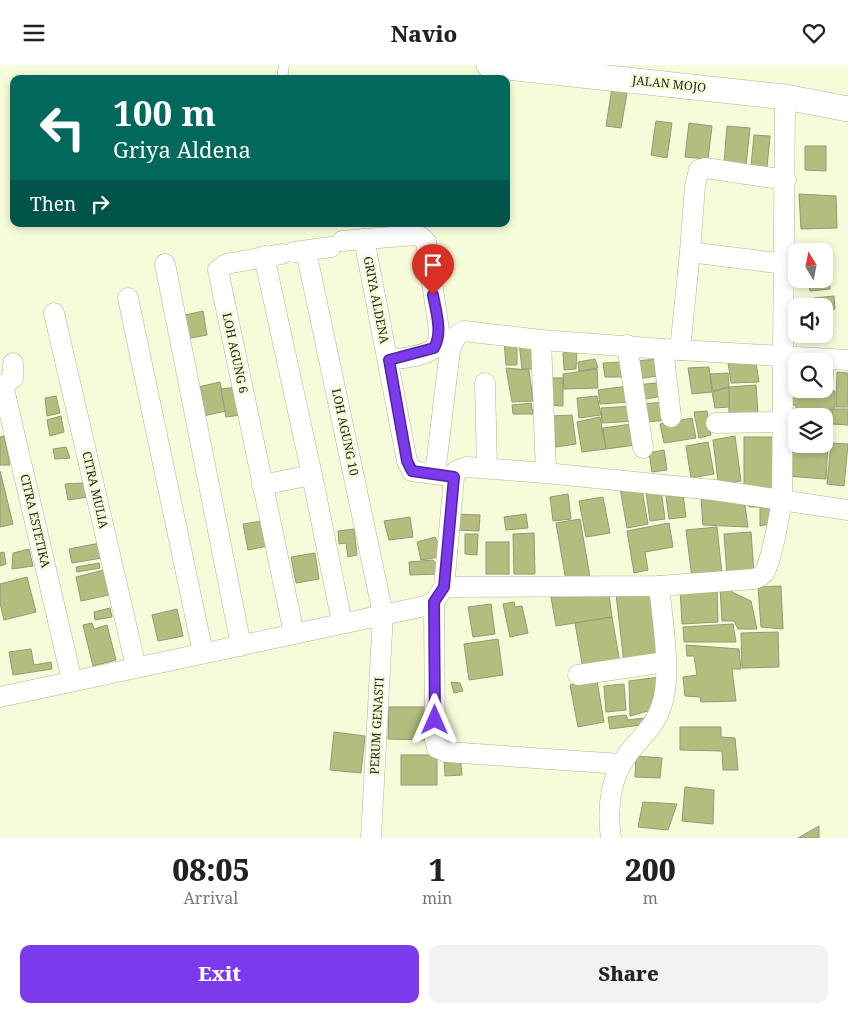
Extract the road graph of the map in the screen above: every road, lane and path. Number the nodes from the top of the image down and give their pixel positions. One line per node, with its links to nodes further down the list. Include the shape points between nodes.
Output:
1 (489, 65): 2 (street, JALAN MOJO)
2 (785, 97): 3 (street, JALAN MOJO); 4 (street)
3 (848, 109)
4 (786, 180): 6 (street, via 705,168 699,170); 9 (street)
5 (364, 239): 7 (street, GRIYA ALDENA); 16 (street, GRIYA ALDENA); 16 (street, GRIYA ALDENA, via 415,235 426,242 439,341 425,352)
6 (690, 252): 9 (street); 14 (street)
7 (286, 253): 26 (street); 28 (street, LOH AGUNG 6, via 226,264 218,270); 34 (street, LOH AGUNG 10)
8 (165, 264): 36 (street)
9 (785, 265): 15 (street)
10 (128, 298): 37 (street)
11 (54, 313): 39 (street, CITRA MULIA)
12 (542, 340): 13 (street); 25 (street); 27 (street, via 470,331 457,335 450,350)
13 (627, 345): 14 (street); 23 (street)
14 (671, 349): 15 (street); 20 (street)
15 (783, 357): 17 (street); 21 (street)
16 (389, 360): 27 (street, GRIYA ALDENA, via 407,461 412,471)
17 (848, 360)
18 (13, 363): 41 (street, CITRA ESTETIKA, via 13,378 4,389)
19 (485, 383): 24 (street)
20 (671, 417)
21 (782, 422): 22 (street); 29 (street)
22 (716, 423)
23 (643, 448)
24 (486, 468): 25 (street); 27 (street, via 466,467)
25 (546, 473): 29 (street, via 714,490)
26 (312, 475): 28 (street); 33 (street)
27 (445, 475): 32 (street)
28 (262, 485): 35 (street, LOH AGUNG 6)
29 (782, 501): 30 (street); 31 (street, via 772,547 764,573 759,577)
30 (848, 510)
31 (659, 586): 32 (street); 38 (street)
32 (439, 595): 34 (street, via 425,606); 43 (street, via 437,748 448,752)
33 (340, 613)
34 (384, 614): 35 (street); 44 (street, PERUM GENASTI)
35 (294, 634): 36 (street)
36 (241, 646): 37 (street)
37 (203, 653): 39 (street)
38 (666, 663): 40 (street); 43 (street, via 663,703 648,731)
39 (136, 667): 41 (street)
40 (578, 675)
41 (72, 681): 42 (street)
42 (0, 697)
43 (621, 765): 45 (street, via 609,798)
44 (371, 838)
45 (611, 838)

